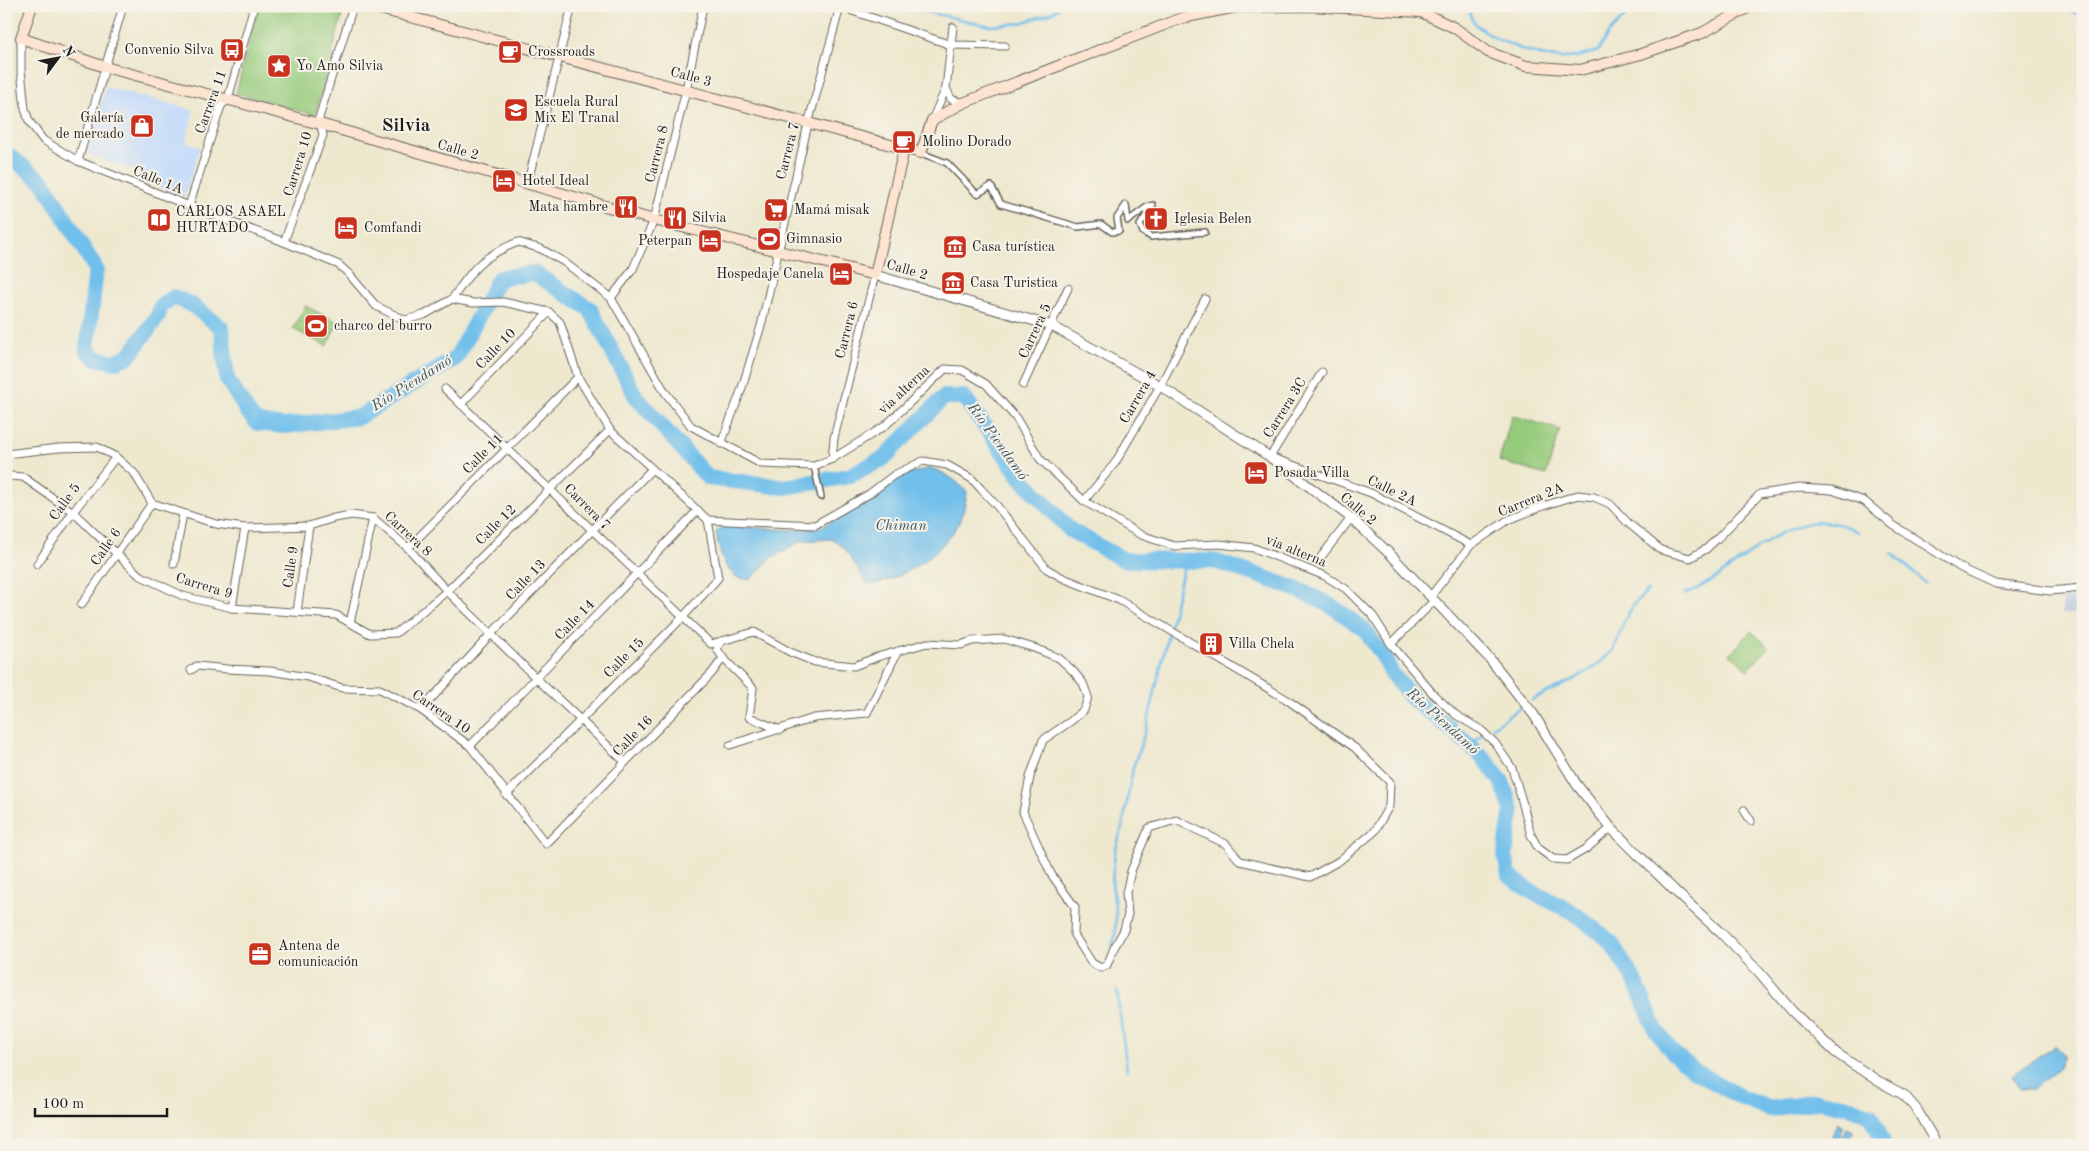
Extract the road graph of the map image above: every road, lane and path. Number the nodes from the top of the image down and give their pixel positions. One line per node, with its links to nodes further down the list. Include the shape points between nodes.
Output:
1 (32, 6): 11 (main road)
2 (123, 6): 15 (street)
3 (254, 6): 18 (street, Carrera 11)
4 (353, 6): 21 (street, Carrera 10, via 319,118)
5 (369, 6): 14 (main road, Calle 3)
6 (572, 6): 14 (street)
7 (703, 6): 17 (street, Carrera 8)
8 (1751, 6): 19 (main road, via 1702,33 1580,70 1526,66 1488,52 1455,28 1421,12 1309,6 1236,7 1182,18)
9 (839, 7): 12 (street); 22 (street, Carrera 7)
10 (953, 26): 12 (street)
11 (21, 38): 15 (main road, Calle 2); 25 (street, Calle 1A, via 21,70 29,121 43,140)
12 (950, 45): 13 (street); 16 (street)
13 (1005, 46)
14 (559, 56): 17 (main road, Calle 3); 26 (street)
15 (105, 66): 18 (main road, Calle 2); 25 (street)
16 (946, 88): 19 (street, via 951,99); 20 (street)
17 (686, 90): 22 (main road, Calle 3); 28 (street, Carrera 8)
18 (228, 99): 21 (main road, Calle 2); 27 (street, Carrera 11, via 222,106)
19 (963, 103): 20 (main road)
20 (932, 120): 24 (main road)
21 (320, 124): 26 (main road, Calle 2); 30 (street, Carrera 10, via 323,135)
22 (808, 124): 23 (main road, Calle 3); 31 (street, Carrera 7)
23 (904, 149): 24 (main road, Calle 3); 32 (main road, Carrera 6)
24 (921, 153): 29 (street, Calle 3, via 947,163 977,194 991,186 1001,204 1078,227 1101,224 1112,232 1118,231 1118,218 1126,205 1128,222 1153,205 1140,225 1143,232 1151,237)
25 (78, 161): 27 (street, Calle 1A)
26 (527, 184): 28 (main road, Calle 2)
27 (189, 206): 30 (street, Calle 1A)
28 (654, 220): 31 (main road, Calle 2); 34 (street, Carrera 8, via 633,269)
29 (1205, 232)
30 (284, 242): 35 (street, Calle 1A, via 339,265 376,306 406,320 424,315)
31 (778, 250): 32 (main road, Calle 2); 46 (street, Carrera 7, via 741,391)
32 (875, 275): 38 (street, Calle 2); 51 (street, Carrera 6, via 834,438)
33 (1068, 288): 38 (street, Carrera 5)
34 (611, 298): 35 (street, via alterna, via 564,262 541,249 518,242 489,254 471,271); 46 (street, via alterna, via 665,392 686,420)
35 (452, 299): 37 (street, via 473,303 503,302)
36 (1205, 299): 42 (street, Carrera 4)
37 (549, 312): 40 (street, via 560,322); 44 (street, Calle 10)
38 (1052, 326): 41 (street, Carrera 5); 42 (street, Calle 2)
39 (1322, 372): 50 (street, Carrera 3C)
40 (578, 378): 45 (street); 47 (street, Calle 11)
41 (1023, 385)
42 (1160, 386): 50 (street, Calle 2); 57 (street, Carrera 4, via 1114,463)
43 (445, 390): 44 (street, Carrera 7)
44 (461, 404): 47 (street, Carrera 7)
45 (610, 430): 53 (street); 55 (street, Calle 12)
46 (721, 444): 52 (street, via alterna, via 761,464)
47 (507, 447): 55 (street, Carrera 7); 69 (street, Calle 11)
48 (6, 454): 49 (street, via 97,447)
49 (116, 457): 58 (street, via 134,473); 60 (street, Calle 5)
50 (1270, 457): 63 (street, Calle 2); 68 (street, Calle 2A, via 1371,493)
51 (832, 459): 52 (street, via alterna); 57 (street, via alterna, via 885,426 945,369 962,370 986,384 1016,418 1040,459)
52 (814, 466): 56 (street)
53 (651, 470): 59 (street); 67 (street, Calle 13)
54 (9, 476): 60 (street, Carrera 9, via 23,476)
55 (551, 488): 67 (street, Carrera 7); 76 (street, Calle 12)
56 (821, 497)
57 (1084, 501): 86 (street, via alterna, via 1141,535 1174,546 1220,544 1254,548 1325,576 1346,589 1373,616)
58 (152, 503): 61 (street, Carrera 8); 70 (street, Calle 6)
59 (698, 510): 64 (street); 74 (street, Calle 14)
60 (73, 512): 70 (street, Carrera 9); 72 (street, Calle 5)
61 (183, 514): 66 (street, Carrera 8); 73 (street)
62 (374, 518): 65 (street, Carrera 8, via 352,515); 69 (street, Carrera 8); 82 (street)
63 (1351, 518): 71 (street); 77 (street, Calle 2)
64 (708, 520): 81 (street, Calle 15, via 718,578); 87 (street, via 815,525 923,460 947,465 982,489 1047,569 1119,600 1164,626 1286,699 1355,748 1390,782 1389,806 1374,831 1362,843 1310,877 1240,861 1226,844 1176,820 1149,828 1131,871 1124,930 1108,965 1101,968 1092,963 1074,935 1075,907 1051,874 1023,812 1030,777 1043,740 1084,710 1088,697 1083,683 1059,658 1004,639 960,645 927,643)
65 (309, 526): 66 (street, Carrera 8); 80 (street, Calle 9)
66 (245, 528): 79 (street)
67 (592, 530): 74 (street, Carrera 7); 84 (street, Calle 13)
68 (1471, 546): 75 (street, Carrera 2A, via 1508,520 1578,495 1610,504 1661,550 1690,558 1706,549 1760,494 1799,488 1832,490 1864,502 1893,526 1961,568 1996,584 2050,591); 77 (street, Carrera 2A)
69 (408, 548): 76 (street, Carrera 8)
70 (117, 553): 78 (street, Calle 6); 79 (street, Carrera 9, via 139,575 183,596)
71 (1321, 557)
72 (37, 564)
73 (174, 564)
74 (637, 573): 81 (street, Carrera 7); 90 (street, Calle 14)
75 (2083, 588)
76 (447, 591): 83 (street, Calle 12); 84 (street, Carrera 8)
77 (1432, 599): 86 (street, Carrera 2A); 100 (street, Calle 2, via 1490,659 1534,715 1577,785)
78 (81, 605)
79 (232, 608): 80 (street, Carrera 9)
80 (297, 612): 82 (street, Carrera 9, via 336,615)
81 (683, 617): 85 (street, Carrera 7, via 711,644); 92 (street, Calle 15)
82 (350, 623): 83 (street, Carrera 9, via 370,634)
83 (396, 633)
84 (491, 634): 90 (street, Carrera 8); 91 (street, Calle 13)
85 (721, 641): 87 (street, via 754,632 815,662 854,666); 88 (street, via 717,649)
86 (1391, 644): 100 (street, via alterna, via 1434,695 1495,744 1512,768 1530,835 1538,848 1553,859 1567,860)
87 (898, 651): 93 (street, via 867,713 814,718)
88 (723, 658): 93 (street, via 753,688 749,717); 96 (street, Calle 16)
89 (191, 670): 91 (street, Carrera 10, via 197,666 308,677 342,688 380,690)
90 (536, 678): 92 (street, Carrera 8); 95 (street, Calle 14)
91 (421, 710): 95 (street, Carrera 10)
92 (581, 719): 96 (street, Carrera 8); 97 (street, Calle 15)
93 (780, 730): 94 (street)
94 (730, 745)
95 (470, 746): 97 (street, Carrera 10)
96 (625, 762): 101 (street, Calle 16)
97 (506, 794): 101 (street, Carrera 10)
98 (1744, 810): 99 (street)
99 (1751, 821)
100 (1611, 828): 102 (street, Calle 2, via 1760,972 1792,1011 1836,1053 1904,1095)
101 (546, 844)
102 (1937, 1145)

